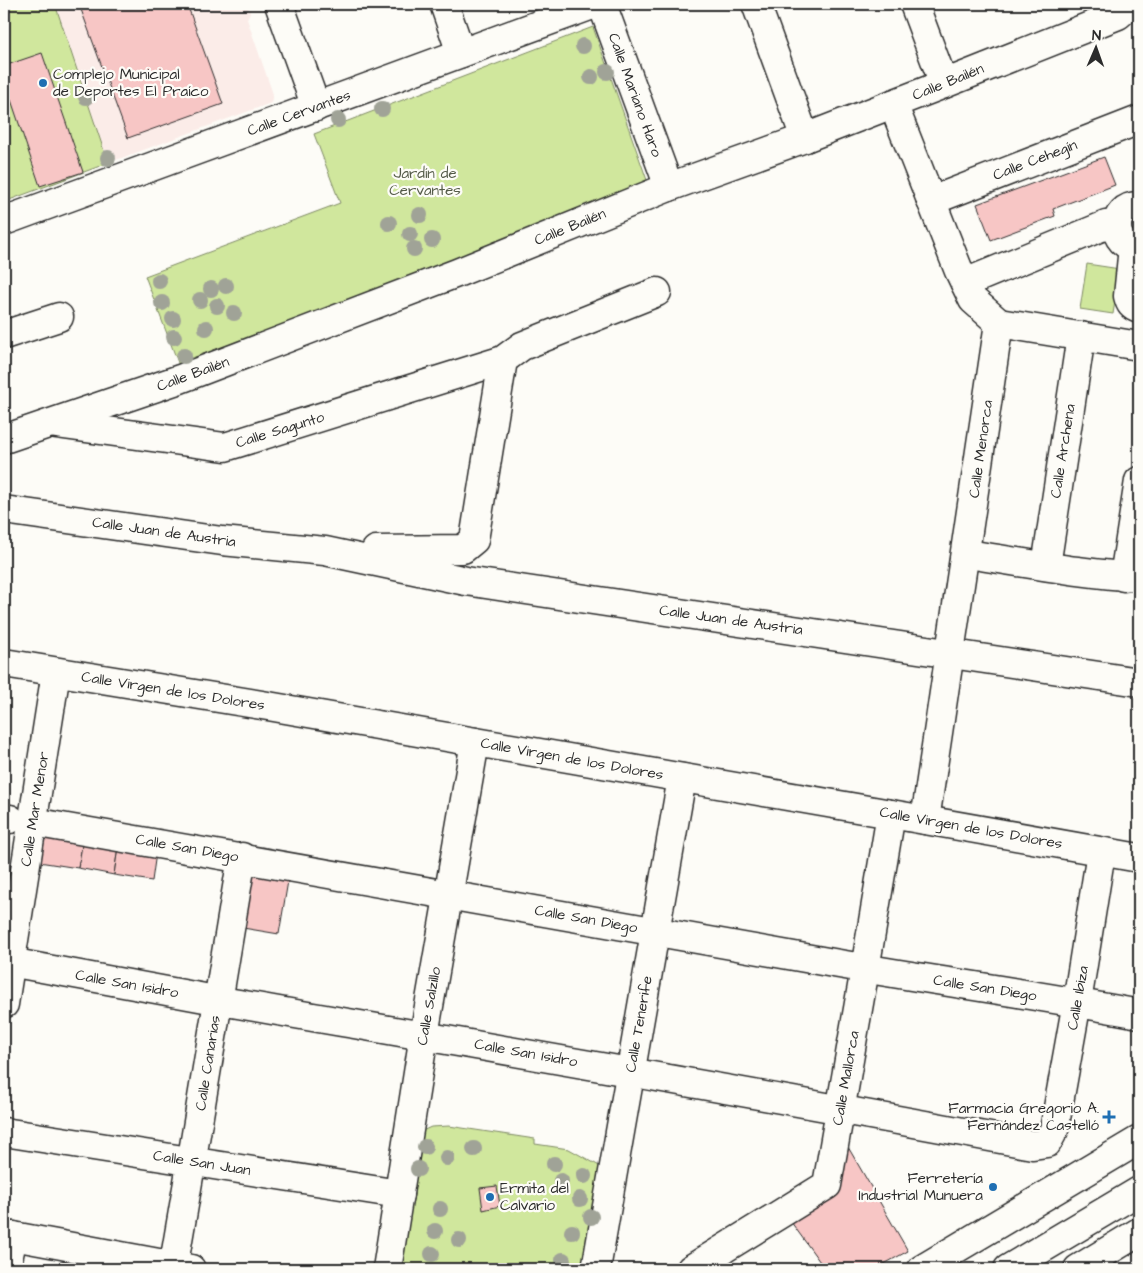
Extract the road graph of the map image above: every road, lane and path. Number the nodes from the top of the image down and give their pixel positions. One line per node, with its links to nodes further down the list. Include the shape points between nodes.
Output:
1 (279, 4): 11 (street)
2 (444, 4): 8 (street)
3 (595, 4): 8 (street, Calle Cervantes)
4 (602, 4): 14 (street, Calle Mariano Haro)
5 (756, 4): 13 (street)
6 (914, 4): 9 (street)
7 (1132, 4): 9 (street, Calle Bailén, via 1118,14)
8 (461, 53): 11 (street, Calle Cervantes)
9 (944, 84): 10 (street, Calle Bailén)
10 (893, 104): 13 (street, Calle Bailén); 15 (street)
11 (316, 107): 17 (street, Calle Cervantes)
12 (1139, 120): 15 (street, Calle Cehegín)
13 (806, 138): 14 (street, Calle Bailén)
14 (669, 186): 29 (street, Calle Bailén, via 327,323)
15 (931, 201): 20 (street)
16 (1139, 206): 18 (street, via 1123,212)
17 (4, 221)
18 (1117, 224): 19 (street, via 1116,230 1123,242); 20 (street, via 1106,224)
19 (1136, 247): 22 (street, via 1128,296 1133,307)
20 (965, 282): 24 (street, via 973,300)
21 (657, 292): 28 (street, Calle Sagunto, via 522,346)
22 (1139, 309)
23 (58, 317): 25 (street)
24 (999, 323): 26 (street); 34 (street, Calle Menorca)
25 (4, 335)
26 (1081, 336): 27 (street); 35 (street, Calle Archena)
27 (1139, 346)
28 (503, 360): 29 (street, Calle Sagunto, via 225,447); 33 (street, Calle Juan de Austria, via 474,540 462,549)
29 (50, 424): 30 (street, Calle Bailén)
30 (4, 439)
31 (1139, 481): 36 (street)
32 (4, 510): 33 (street, Calle Juan de Austria, via 222,541)
33 (325, 551): 37 (street, Calle Juan de Austria, via 466,581)
34 (966, 554): 35 (street); 37 (street, Calle Menorca)
35 (1046, 566): 36 (street)
36 (1132, 577)
37 (951, 653): 40 (street, Calle Juan de Austria); 45 (street, Calle Menorca)
38 (4, 663): 39 (street, Calle Virgen de los Dolores)
39 (56, 672): 41 (street, Calle Virgen de los Dolores); 44 (street, Calle Mar Menor)
40 (1139, 682)
41 (475, 742): 42 (street, Calle Virgen de los Dolores); 49 (street, Calle Salzillo)
42 (682, 778): 43 (street, Calle Virgen de los Dolores); 50 (street, Calle Tenerife)
43 (891, 814): 45 (street, Calle Virgen de los Dolores); 52 (street, Calle Mallorca)
44 (15, 819): 47 (street, Calle San Diego); 51 (street, Calle Mar Menor)
45 (926, 820): 46 (street, Calle Virgen de los Dolores)
46 (1102, 852): 48 (street, Calle Virgen de los Dolores); 54 (street, Calle Ibiza)
47 (242, 857): 49 (street, Calle San Diego); 53 (street, Calle Canarias)
48 (1139, 858)
49 (448, 895): 50 (street, Calle San Diego); 57 (street, Calle Salzillo)
50 (656, 932): 52 (street, Calle San Diego); 58 (street, Calle Tenerife)
51 (7, 962): 53 (street, Calle San Isidro); 55 (street, Calle Mar Menor)
52 (865, 969): 54 (street, Calle San Diego); 59 (street, Calle Mallorca)
53 (218, 1000): 57 (street, Calle San Isidro); 63 (street, Calle Canarias)
54 (1077, 1002): 56 (street, Calle San Diego); 62 (street, Calle Ibiza, via 1054,1130)
55 (4, 1004)
56 (1139, 1014)
57 (424, 1035): 58 (street, Calle San Isidro); 65 (street, Calle Salzillo)
58 (631, 1072): 59 (street, Calle San Isidro); 71 (street, Calle Tenerife)
59 (841, 1109): 62 (street, Calle San Isidro, via 1033,1145); 72 (street, Calle Mallorca, via 827,1185)
60 (4, 1132): 63 (street, Calle San Juan)
61 (1139, 1140): 73 (street)
62 (1047, 1143)
63 (192, 1162): 65 (street, Calle San Juan); 68 (street, Calle Canarias)
64 (1139, 1190): 74 (street)
65 (399, 1194): 70 (street, Calle Salzillo)
66 (1139, 1232): 75 (street)
67 (7, 1233): 68 (street); 69 (street)
68 (179, 1268)
69 (6, 1269)
70 (387, 1269)
71 (596, 1269)
72 (691, 1269)
73 (922, 1269)
74 (1008, 1269)
75 (1078, 1269)

